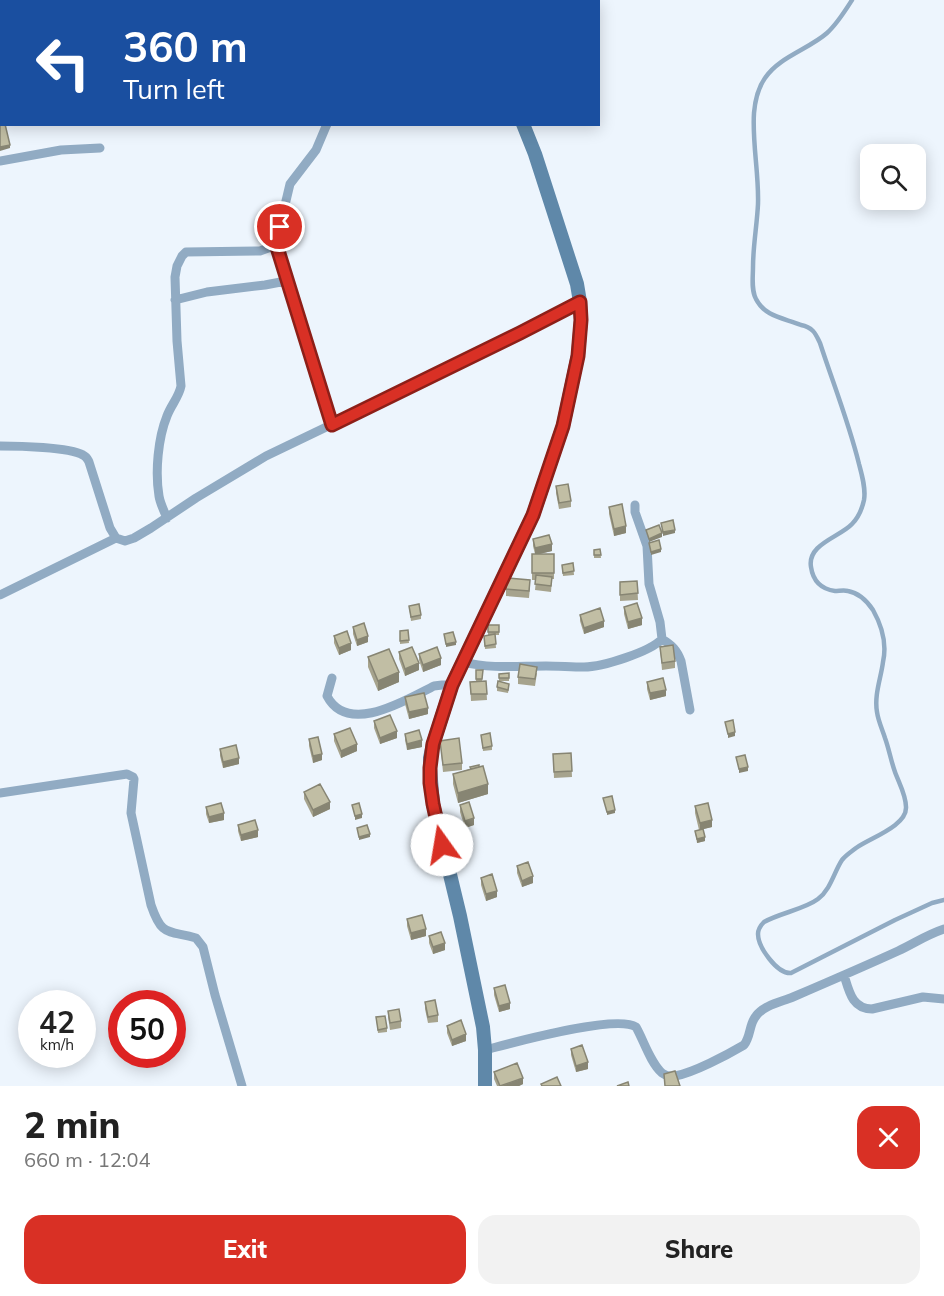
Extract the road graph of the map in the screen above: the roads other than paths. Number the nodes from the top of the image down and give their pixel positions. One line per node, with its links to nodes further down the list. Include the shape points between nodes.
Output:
1 (852, 0): 22 (lane, via 825,34 768,73 757,96 754,113 758,204 753,286 754,296 770,315 807,327 815,334 857,453 865,498 861,511 849,527 816,550 810,563 821,586 861,596 878,619 884,660 877,712 906,810 898,823 863,843 842,861 816,900 764,922 757,932 758,939 770,961 786,974 791,973 895,920)
2 (326, 126): 6 (street, via 316,150 290,184)
3 (524, 126): 9 (main road)
4 (100, 148): 5 (street, via 61,150)
5 (0, 161)
6 (276, 244): 7 (street); 8 (street, via 260,250 184,253 177,266)
7 (286, 281): 8 (street); 10 (street)
8 (175, 300): 13 (street, via 181,386 163,428 157,475 159,498)
9 (580, 302): 10 (street); 17 (main road, via 578,356 563,426 533,515)
10 (332, 425): 13 (street, via 266,456)
11 (0, 446): 14 (street, via 49,448 87,457)
12 (635, 505): 16 (street, via 647,546 649,584)
13 (167, 518): 14 (street, via 134,538)
14 (116, 538): 15 (street)
15 (0, 594)
16 (662, 639): 17 (street, via 612,662 586,667 477,666); 20 (street, via 679,654)
17 (463, 662): 19 (main road)
18 (332, 678): 19 (street, via 327,696 331,704 362,714 386,709 438,685)
19 (452, 685): 26 (main road, via 433,744 430,783)
20 (690, 710)
21 (0, 793): 27 (street, via 127,774 133,777 131,813 156,920 164,930 196,938 203,947)
22 (944, 900)
23 (944, 929): 24 (street)
24 (844, 975): 25 (street, via 850,996 866,1009 923,997); 26 (street, via 762,1010 744,1045 676,1076 663,1075 632,1024 571,1030)
25 (944, 999)
26 (485, 1050): 28 (main road)
27 (242, 1086)
28 (485, 1086)

